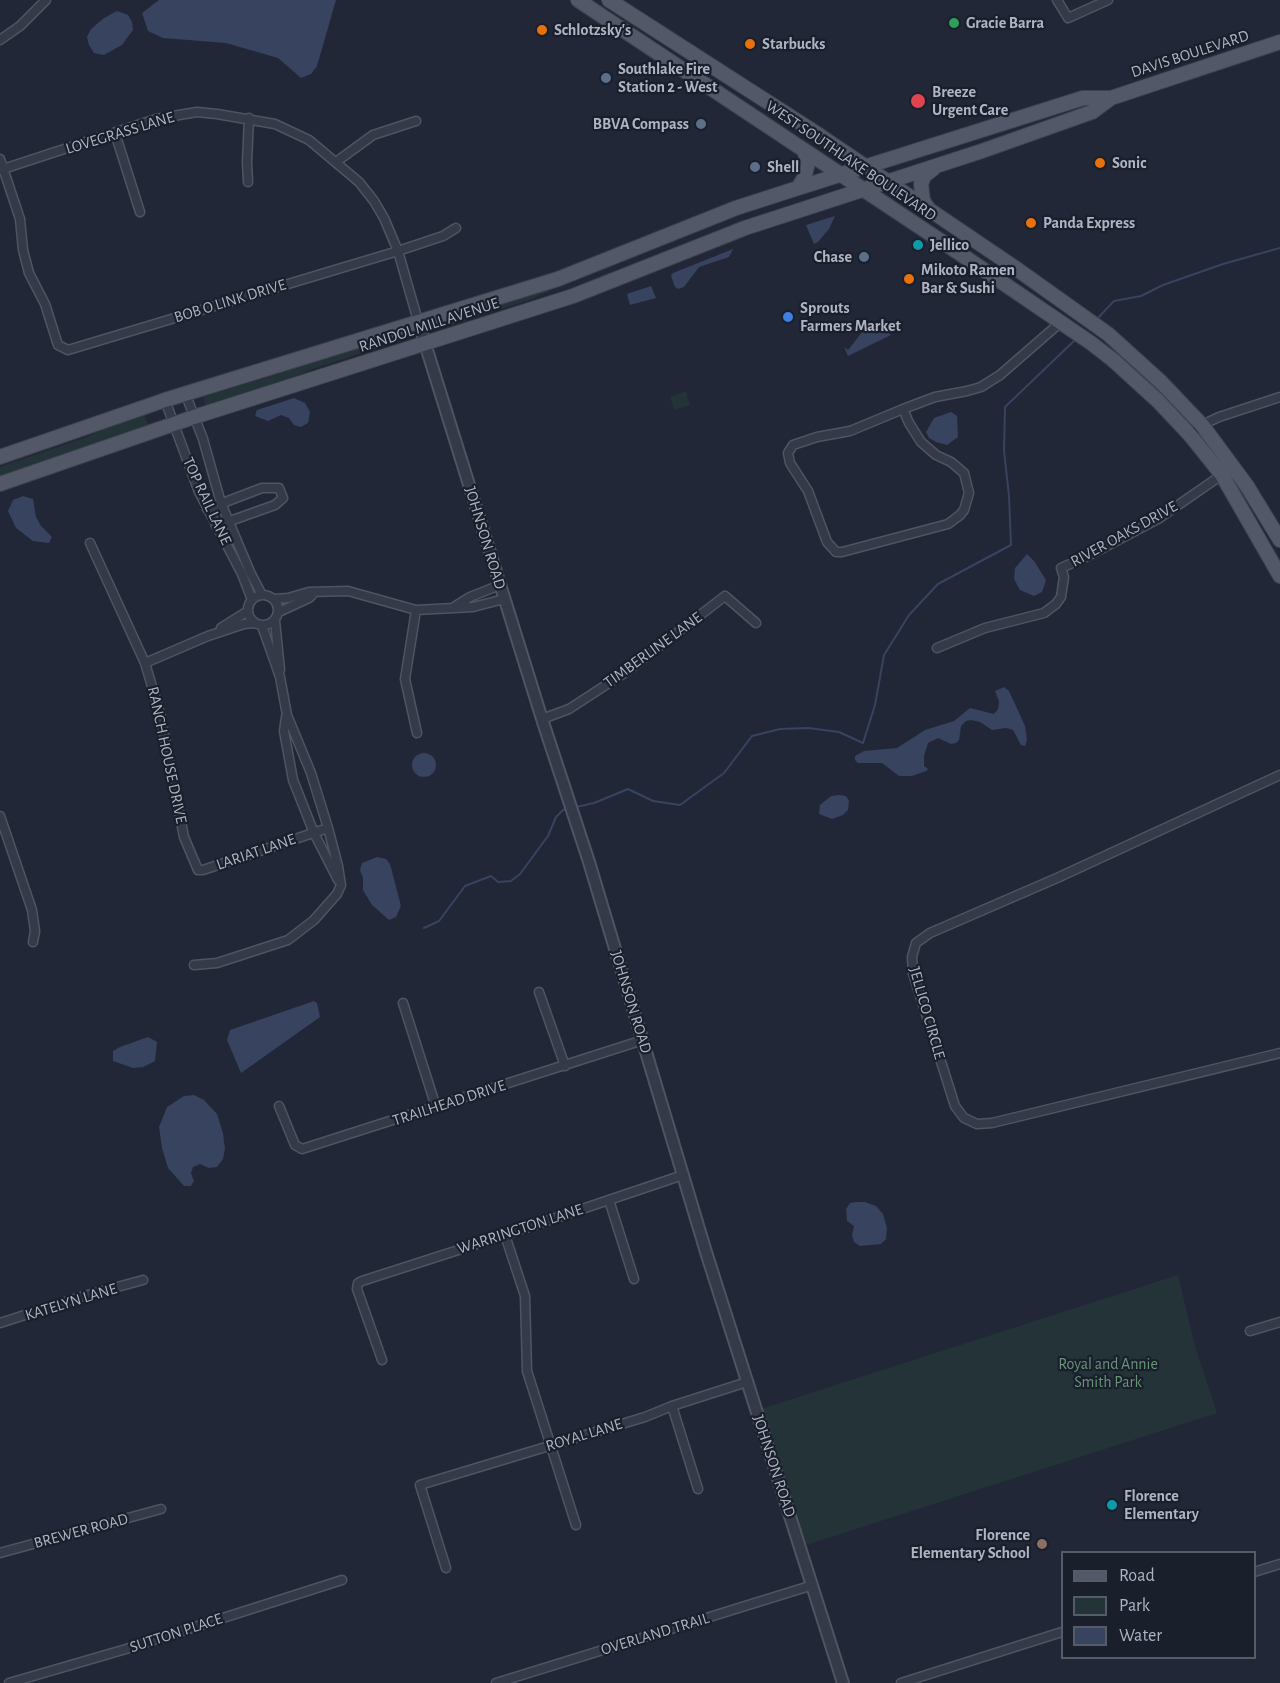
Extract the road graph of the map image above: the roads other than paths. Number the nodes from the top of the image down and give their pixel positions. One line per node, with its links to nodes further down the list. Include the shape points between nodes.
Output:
1 (46, 0): 7 (street)
2 (578, 0): 6 (main road, WEST SOUTHLAKE BOULEVARD)
3 (1057, 0): 4 (street, via 1068,18)
4 (1108, 0)
5 (614, 4): 6 (main road); 16 (main road, WEST SOUTHLAKE BOULEVARD)
6 (613, 24): 13 (main road, WEST SOUTHLAKE BOULEVARD)
7 (0, 40)
8 (1280, 42): 9 (main road, DAVIS BOULEVARD)
9 (1111, 98): 16 (main road, DAVIS BOULEVARD, via 1083,98); 17 (main road, DAVIS BOULEVARD, via 1092,112)
10 (249, 118): 12 (street, LOVEGRASS LANE, via 197,112 156,119); 15 (street, LOVEGRASS LANE, via 291,130); 20 (street)
11 (416, 121): 15 (street, via 373,135)
12 (115, 133): 18 (street, LOVEGRASS LANE); 25 (street)
13 (804, 150): 19 (main road, WEST SOUTHLAKE BOULEVARD); 22 (main road, via 808,163)
14 (0, 159): 18 (street)
15 (336, 162): 27 (street, LOVEGRASS LANE, via 374,201)
16 (866, 166): 19 (main road, DAVIS BOULEVARD); 21 (main road, WEST SOUTHLAKE BOULEVARD)
17 (936, 166): 21 (main road, DAVIS BOULEVARD); 24 (main road, via 921,184)
18 (2, 169): 27 (street, BOB O LINK DRIVE, via 20,219 29,273 63,349)
19 (840, 174): 22 (main road, RANDOL MILL AVENUE); 23 (main road, WEST SOUTHLAKE BOULEVARD)
20 (248, 182)
21 (888, 182): 23 (main road, DAVIS BOULEVARD); 24 (main road, WEST SOUTHLAKE BOULEVARD)
22 (798, 188): 28 (main road, RANDOL MILL AVENUE, via 736,208 558,279)
23 (865, 190): 29 (main road, WEST SOUTHLAKE BOULEVARD); 30 (main road, RANDOL MILL AVENUE, via 746,228 573,296)
24 (928, 208): 37 (main road, WEST SOUTHLAKE BOULEVARD, via 1108,334)
25 (140, 212)
26 (456, 228): 27 (street, BOB O LINK DRIVE, via 443,237)
27 (398, 251): 28 (street, LOVEGRASS LANE)
28 (418, 321): 30 (street, JOHNSON ROAD); 31 (main road, RANDOL MILL AVENUE)
29 (1064, 325): 34 (street, via 987,383); 38 (main road, WEST SOUTHLAKE BOULEVARD, via 1136,380)
30 (425, 342): 35 (main road, RANDOL MILL AVENUE); 50 (street, JOHNSON ROAD)
31 (185, 393): 33 (main road, RANDOL MILL AVENUE); 35 (street, TOP RAIL LANE)
32 (1280, 397): 37 (street)
33 (165, 400): 36 (street, TOP RAIL LANE); 39 (main road, RANDOL MILL AVENUE)
34 (903, 409): 34 (street, via 850,431 801,441 789,449 790,464 808,491 829,546 836,552 948,524 966,504 969,488 964,473 921,442)
35 (194, 417): 36 (main road, RANDOL MILL AVENUE); 43 (street, TOP RAIL LANE)
36 (174, 423): 42 (main road, RANDOL MILL AVENUE); 44 (street, TOP RAIL LANE)
37 (1202, 425): 38 (street); 40 (main road, WEST SOUTHLAKE BOULEVARD)
38 (1190, 435): 41 (main road, WEST SOUTHLAKE BOULEVARD)
39 (0, 457)
40 (1234, 466): 41 (street, RIVER OAKS DRIVE); 47 (main road, WEST SOUTHLAKE BOULEVARD)
41 (1222, 475): 49 (main road, WEST SOUTHLAKE BOULEVARD); 63 (street, RIVER OAKS DRIVE, via 1158,519 1061,568 1063,588 1051,608 974,632)
42 (0, 484)
43 (221, 504): 44 (street); 45 (street, TOP RAIL LANE); 45 (street, via 262,488 279,488 283,498 275,505)
44 (207, 509): 46 (street, TOP RAIL LANE)
45 (228, 522): 46 (street); 52 (street, TOP RAIL LANE)
46 (216, 526): 55 (street, TOP RAIL LANE)
47 (1280, 540)
48 (90, 543): 64 (street, RANCH HOUSE DRIVE)
49 (1280, 576)
50 (500, 585): 54 (street, JOHNSON ROAD); 56 (street)
51 (316, 592): 53 (street); 57 (street, via 348,591); 59 (street)
52 (262, 595): 53 (street); 55 (street)
53 (274, 599): 59 (street)
54 (504, 599): 56 (street, via 473,608); 67 (street, JOHNSON ROAD)
55 (252, 600): 58 (street)
56 (454, 607): 57 (street)
57 (416, 610): 68 (street, via 405,679)
58 (248, 611): 61 (street, via 249,617); 62 (street)
59 (277, 616): 61 (street, via 270,624); 65 (street)
60 (756, 623): 67 (street, TIMBERLINE LANE, via 725,596 626,672 569,709)
61 (259, 624): 62 (street, via 244,624); 65 (street)
62 (208, 636): 64 (street)
63 (938, 648)
64 (145, 663): 73 (street, RANCH HOUSE DRIVE, via 160,713 184,837)
65 (280, 677): 66 (street)
66 (287, 715): 71 (street); 72 (street, via 284,731 293,780)
67 (542, 719): 79 (street, JOHNSON ROAD)
68 (417, 733)
69 (1280, 775): 80 (street, JELLICO CIRCLE, via 930,933 916,943 912,957 913,973 955,1106 964,1118 977,1124)
70 (0, 816): 75 (street, via 32,910)
71 (328, 828): 72 (street); 74 (street)
72 (314, 833): 73 (street, LARIAT LANE); 74 (street)
73 (198, 870)
74 (340, 885): 76 (street, via 314,920 288,940 216,963)
75 (33, 942)
76 (194, 965)
77 (538, 992): 81 (street)
78 (403, 1003): 83 (street)
79 (643, 1040): 81 (street, TRAILHEAD DRIVE); 84 (street, JOHNSON ROAD)
80 (1280, 1053)
81 (565, 1066): 83 (street, TRAILHEAD DRIVE)
82 (279, 1106): 83 (street, TRAILHEAD DRIVE, via 295,1145 302,1149)
83 (436, 1107)
84 (683, 1175): 85 (street, WARRINGTON LANE); 93 (street, JOHNSON ROAD)
85 (609, 1200): 86 (street, WARRINGTON LANE); 87 (street)
86 (505, 1235): 92 (street, WARRINGTON LANE, via 358,1283); 95 (street, via 525,1296 526,1371)
87 (634, 1279)
88 (143, 1280): 90 (street, KATELYN LANE)
89 (1280, 1322): 91 (street)
90 (0, 1323)
91 (1250, 1331)
92 (382, 1360)
93 (747, 1382): 94 (street, ROYAL LANE); 104 (street, JOHNSON ROAD)
94 (672, 1406): 95 (street, ROYAL LANE); 96 (street)
95 (550, 1446): 98 (street); 101 (street, ROYAL LANE, via 420,1485)
96 (698, 1489)
97 (161, 1509): 99 (street, BREWER ROAD)
98 (576, 1525)
99 (0, 1554)
100 (1280, 1564): 102 (street)
101 (446, 1568)
102 (1256, 1571)
103 (342, 1580): 106 (street, SUTTON PLACE)
104 (813, 1585): 107 (street, OVERLAND TRAIL); 108 (street, JOHNSON ROAD)
105 (1061, 1632): 109 (street)
106 (9, 1683)
107 (496, 1683)
108 (843, 1683)
109 (901, 1683)

